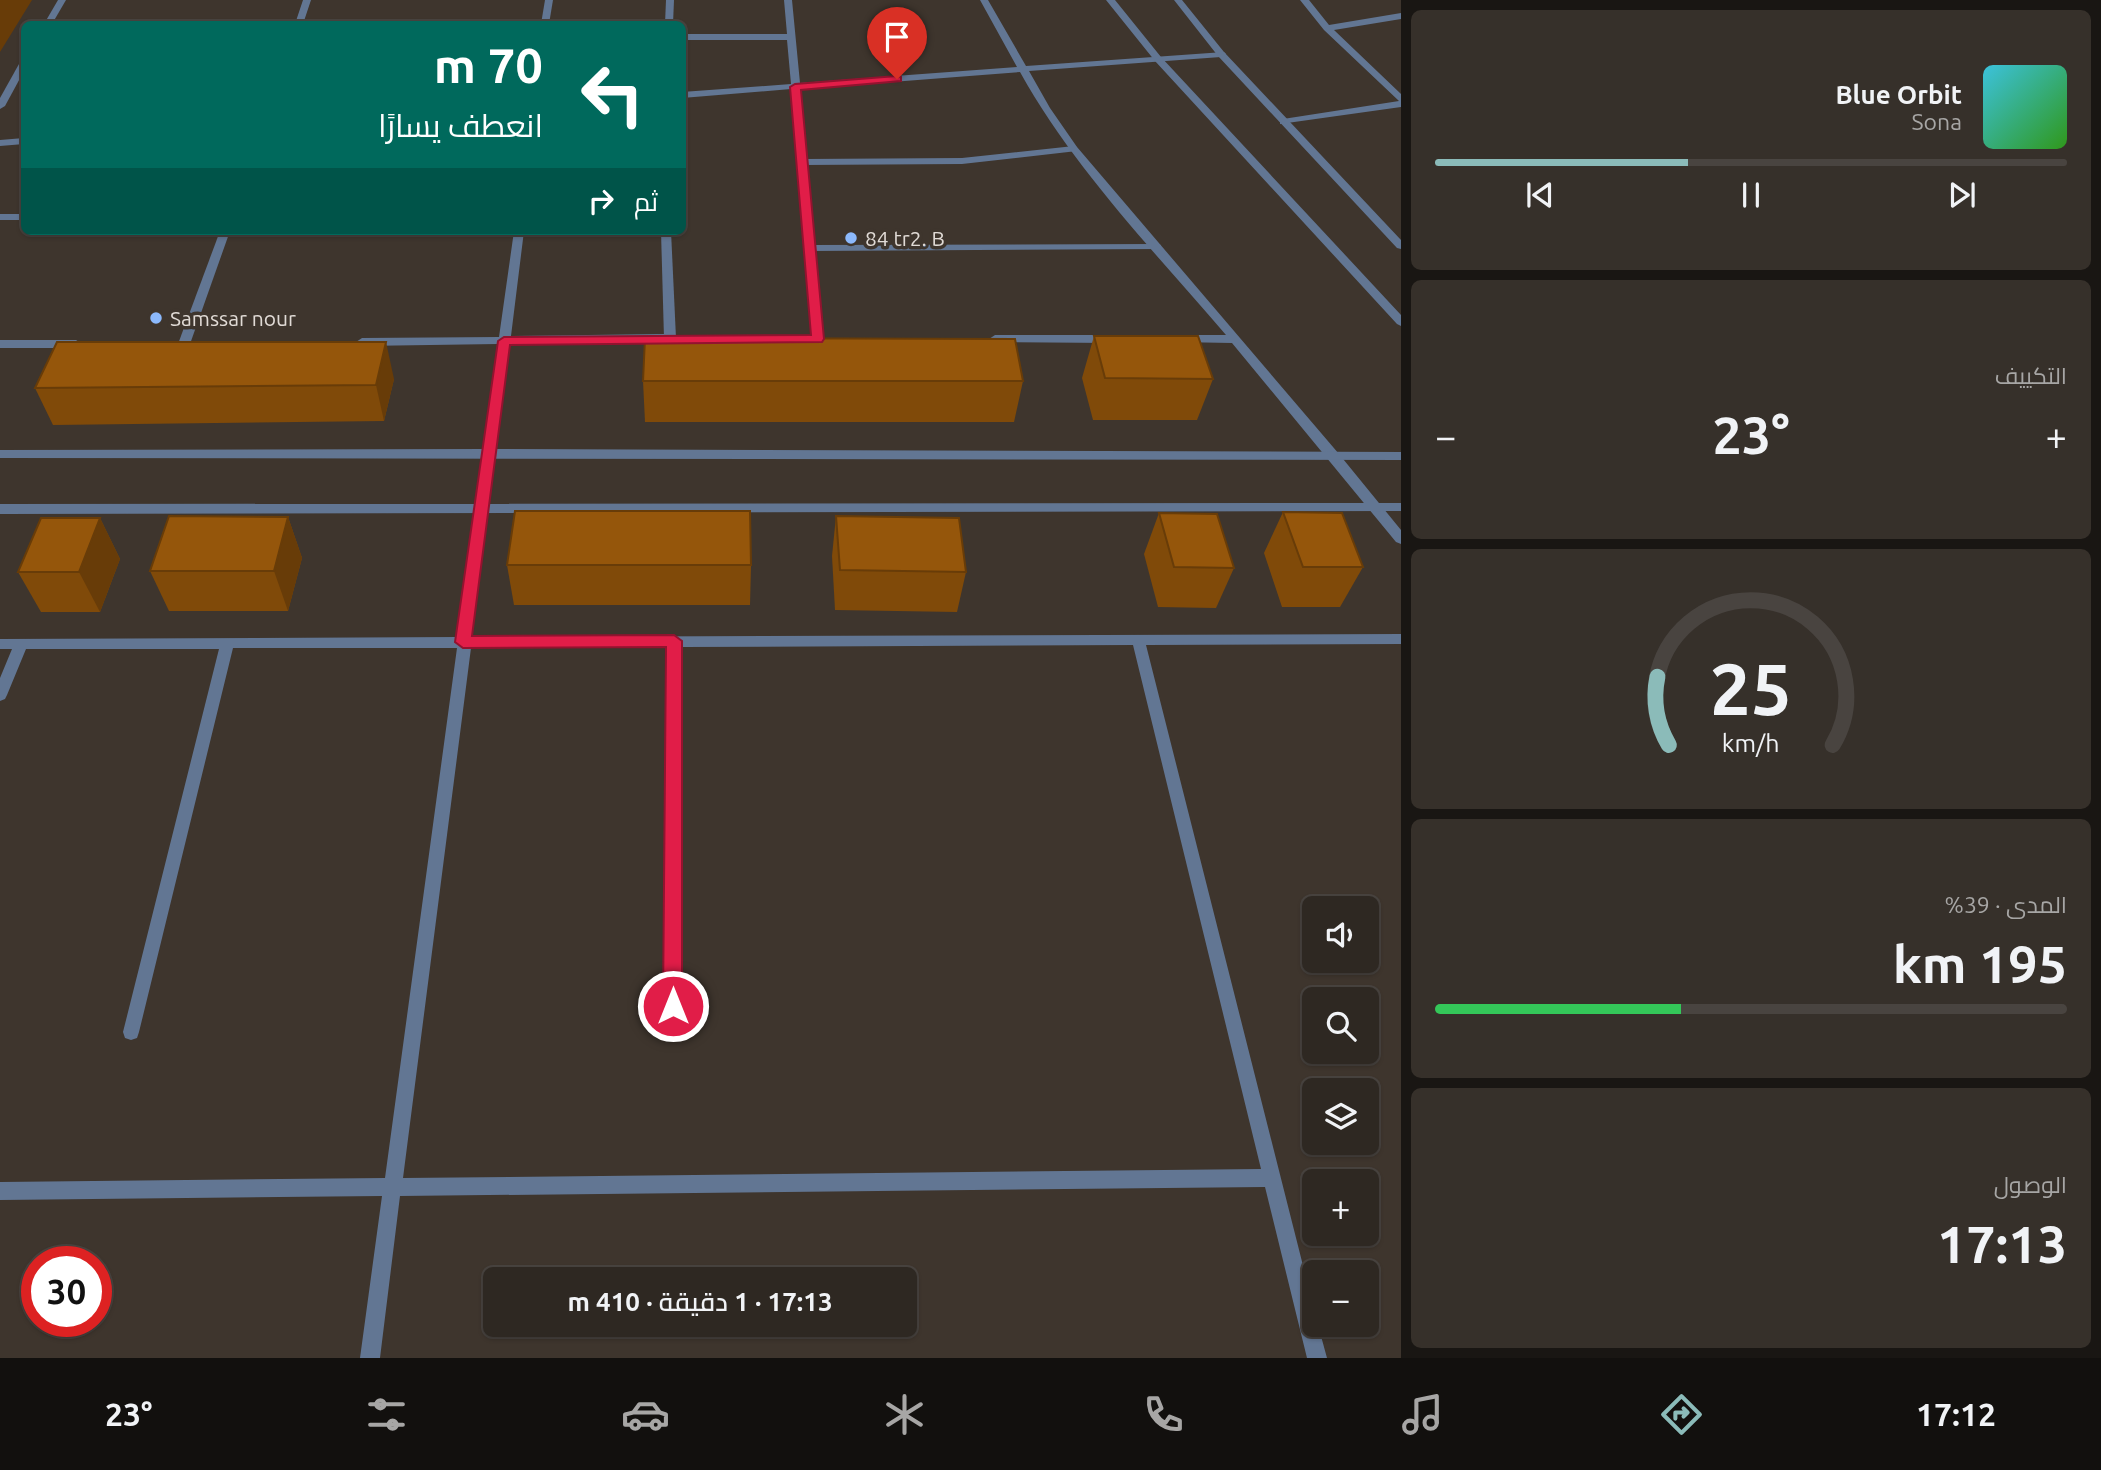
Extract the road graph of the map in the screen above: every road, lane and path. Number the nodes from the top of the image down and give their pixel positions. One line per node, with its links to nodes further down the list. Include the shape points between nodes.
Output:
1 (62, 0): 11 (street)
2 (307, 0): 12 (street)
3 (549, 0): 13 (street)
4 (670, 0): 14 (street)
5 (788, 0): 17 (street)
6 (984, 0): 21 (street)
7 (1110, 0): 19 (street)
8 (1178, 0): 18 (street)
9 (1304, 0): 15 (street)
10 (1401, 16): 15 (street)
11 (50, 21)
12 (300, 21)
13 (546, 21)
14 (669, 21)
15 (1327, 27): 24 (street)
16 (686, 37): 17 (street)
17 (791, 37): 22 (street)
18 (1221, 54): 19 (street); 26 (street)
19 (1158, 59): 21 (street); 39 (street)
20 (21, 69): 25 (street)
21 (1024, 69): 22 (street); 29 (street)
22 (795, 87): 23 (street); 30 (street)
23 (686, 95)
24 (1401, 102): 26 (street)
25 (0, 106)
26 (1283, 122): 36 (street)
27 (21, 141): 28 (street)
28 (0, 143)
29 (1074, 149): 30 (street, via 962,161); 37 (street)
30 (804, 162): 38 (street)
31 (0, 217): 32 (street)
32 (21, 217)
33 (224, 235): 54 (street)
34 (518, 235): 49 (street)
35 (666, 235): 40 (street)
36 (1401, 246)
37 (1157, 247): 38 (street); 48 (street)
38 (811, 248): 43 (street)
39 (1401, 322)
40 (670, 338): 41 (street); 49 (street)
41 (683, 338)
42 (804, 339): 43 (street)
43 (818, 339): 44 (street)
44 (832, 339)
45 (985, 339): 46 (street)
46 (1125, 339)
47 (1167, 339): 48 (street)
48 (1236, 339): 59 (street)
49 (504, 341): 50 (street); 56 (street)
50 (351, 342)
51 (0, 344): 52 (street)
52 (92, 344)
53 (171, 344): 54 (street)
54 (184, 344): 55 (street)
55 (198, 344)
56 (488, 453): 57 (street); 59 (street); 60 (street)
57 (0, 454)
58 (1401, 456): 59 (street)
59 (1335, 457): 61 (street)
60 (480, 507): 61 (street); 63 (street); 68 (street)
61 (1376, 508): 62 (street); 64 (street)
62 (1401, 508)
63 (0, 509)
64 (1401, 539)
65 (1138, 639): 66 (street); 67 (street); 75 (street)
66 (1401, 639)
67 (674, 641): 68 (street); 73 (street)
68 (463, 642): 69 (street); 76 (street)
69 (227, 643): 71 (street); 74 (street)
70 (0, 644): 71 (street)
71 (21, 644): 72 (street)
72 (0, 695)
73 (673, 1006)
74 (131, 1032)
75 (1271, 1178): 76 (street); 79 (street)
76 (392, 1188): 77 (street); 78 (street)
77 (0, 1191)
78 (370, 1358)
79 (1317, 1358)

